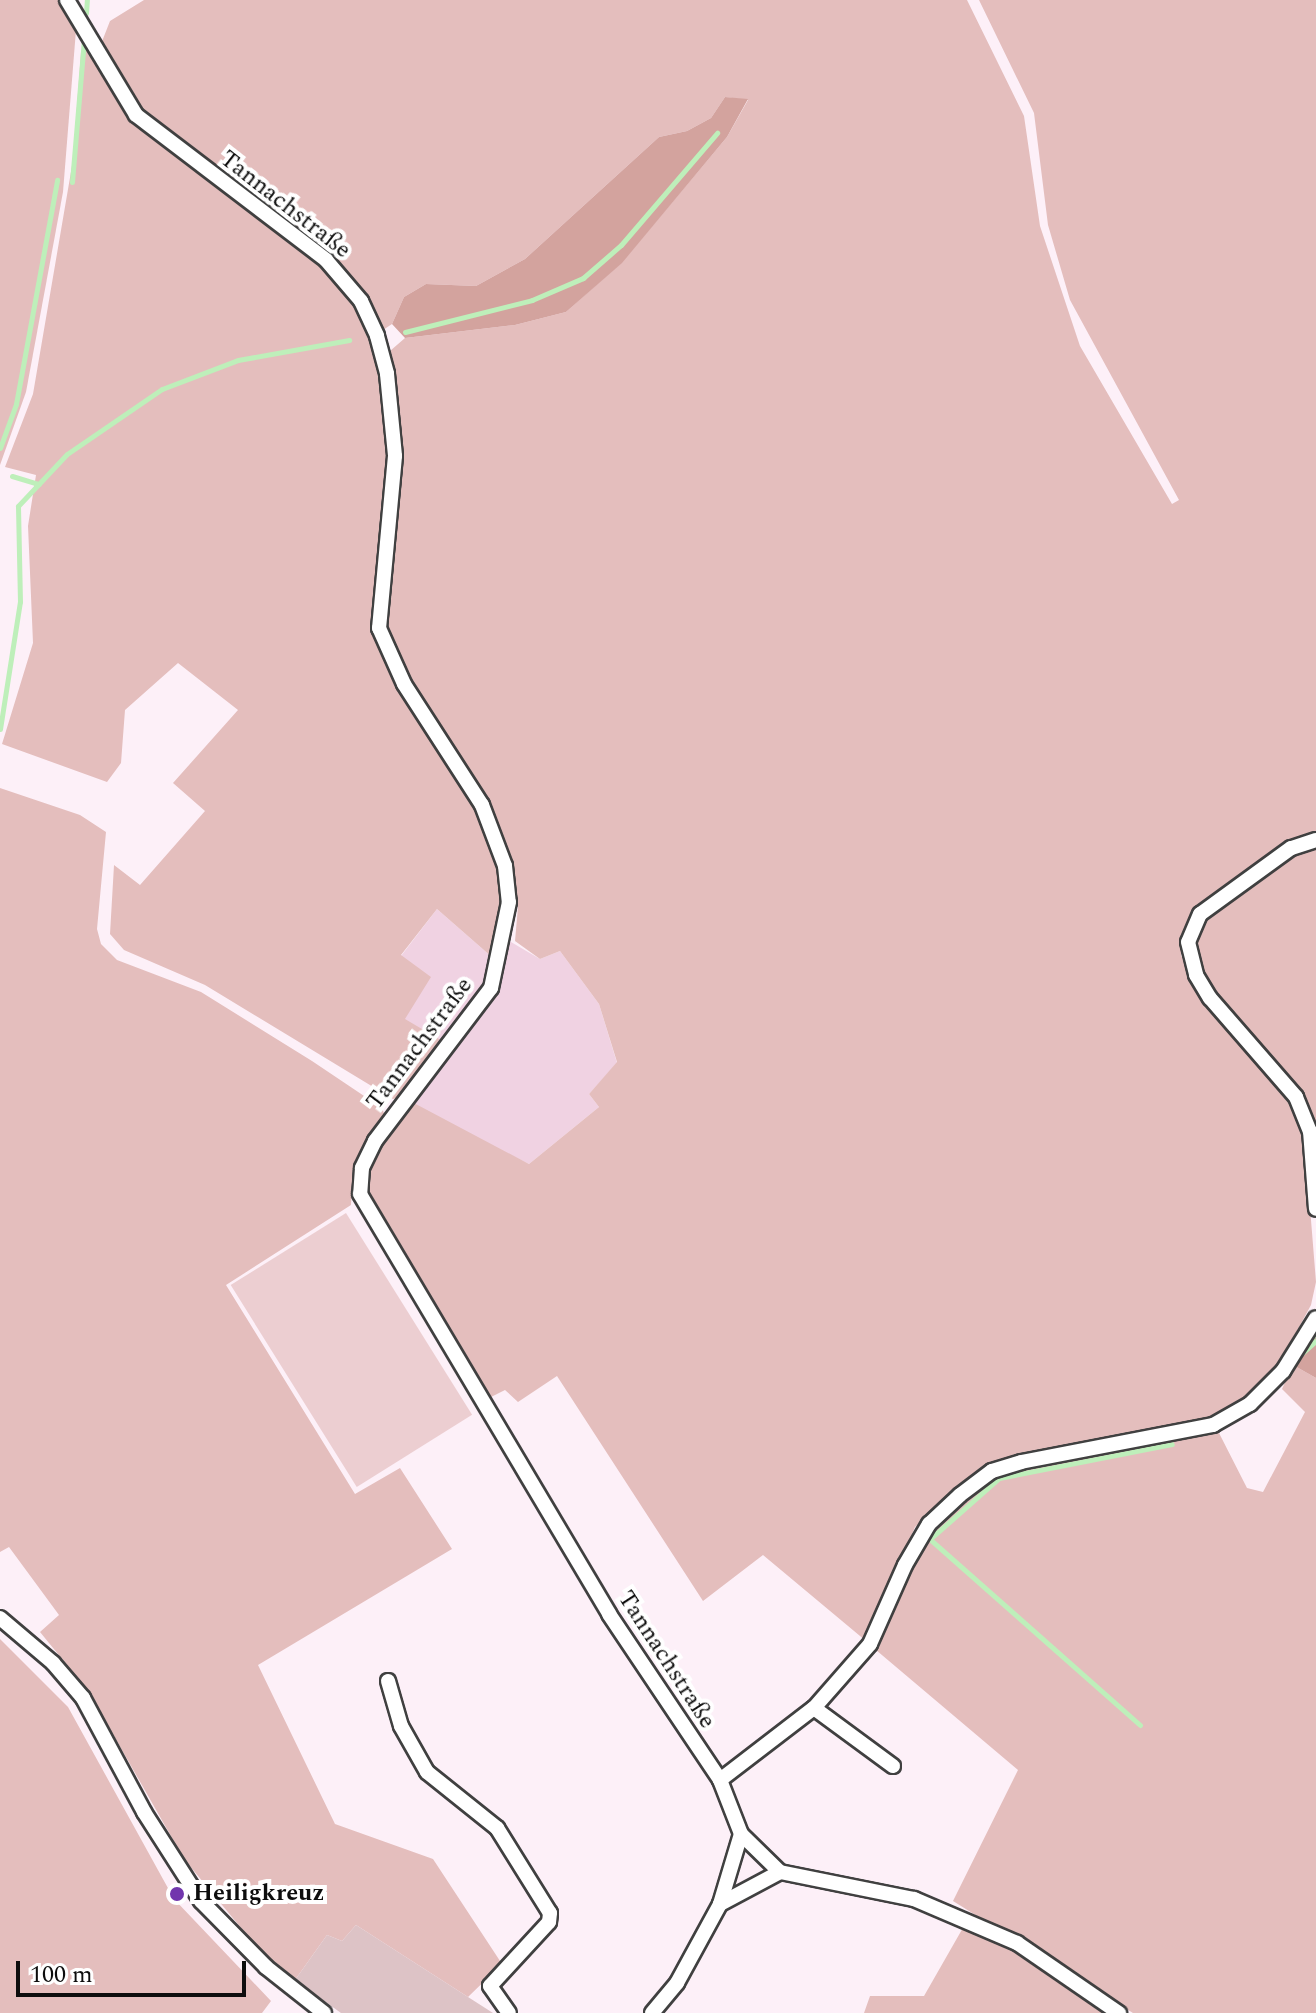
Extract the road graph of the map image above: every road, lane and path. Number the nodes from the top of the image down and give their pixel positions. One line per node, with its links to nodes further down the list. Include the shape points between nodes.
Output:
1 (67, 0): 9 (street, Tannachstraße, via 136,115 326,260 361,301 377,336 387,374 395,456 379,628 404,684 482,805 505,866 509,902 491,988 375,1141 362,1168 360,1194 609,1614)
2 (1316, 840): 3 (street, via 1291,848 1200,914 1188,942 1196,975 1210,998 1296,1097 1310,1131)
3 (1316, 1209)
4 (1316, 1318): 7 (street, via 1283,1371 1250,1404 1213,1425 992,1471 929,1524 870,1644)
5 (0, 1618): 13 (street, via 53,1663 83,1698 144,1812 201,1901 266,1967)
6 (388, 1681): 14 (street, via 401,1726 427,1772 497,1828 550,1913 549,1922 490,1986)
7 (814, 1708): 8 (street); 9 (street)
8 (893, 1766)
9 (720, 1780): 10 (street, Tannachstraße)
10 (741, 1834): 11 (street, Tannachstraße); 12 (street)
11 (780, 1872): 12 (street); 16 (street, via 948,1909 1017,1943)
12 (720, 1904): 15 (street, via 677,1983)
13 (324, 2013)
14 (509, 2013)
15 (652, 2013)
16 (1119, 2013)

